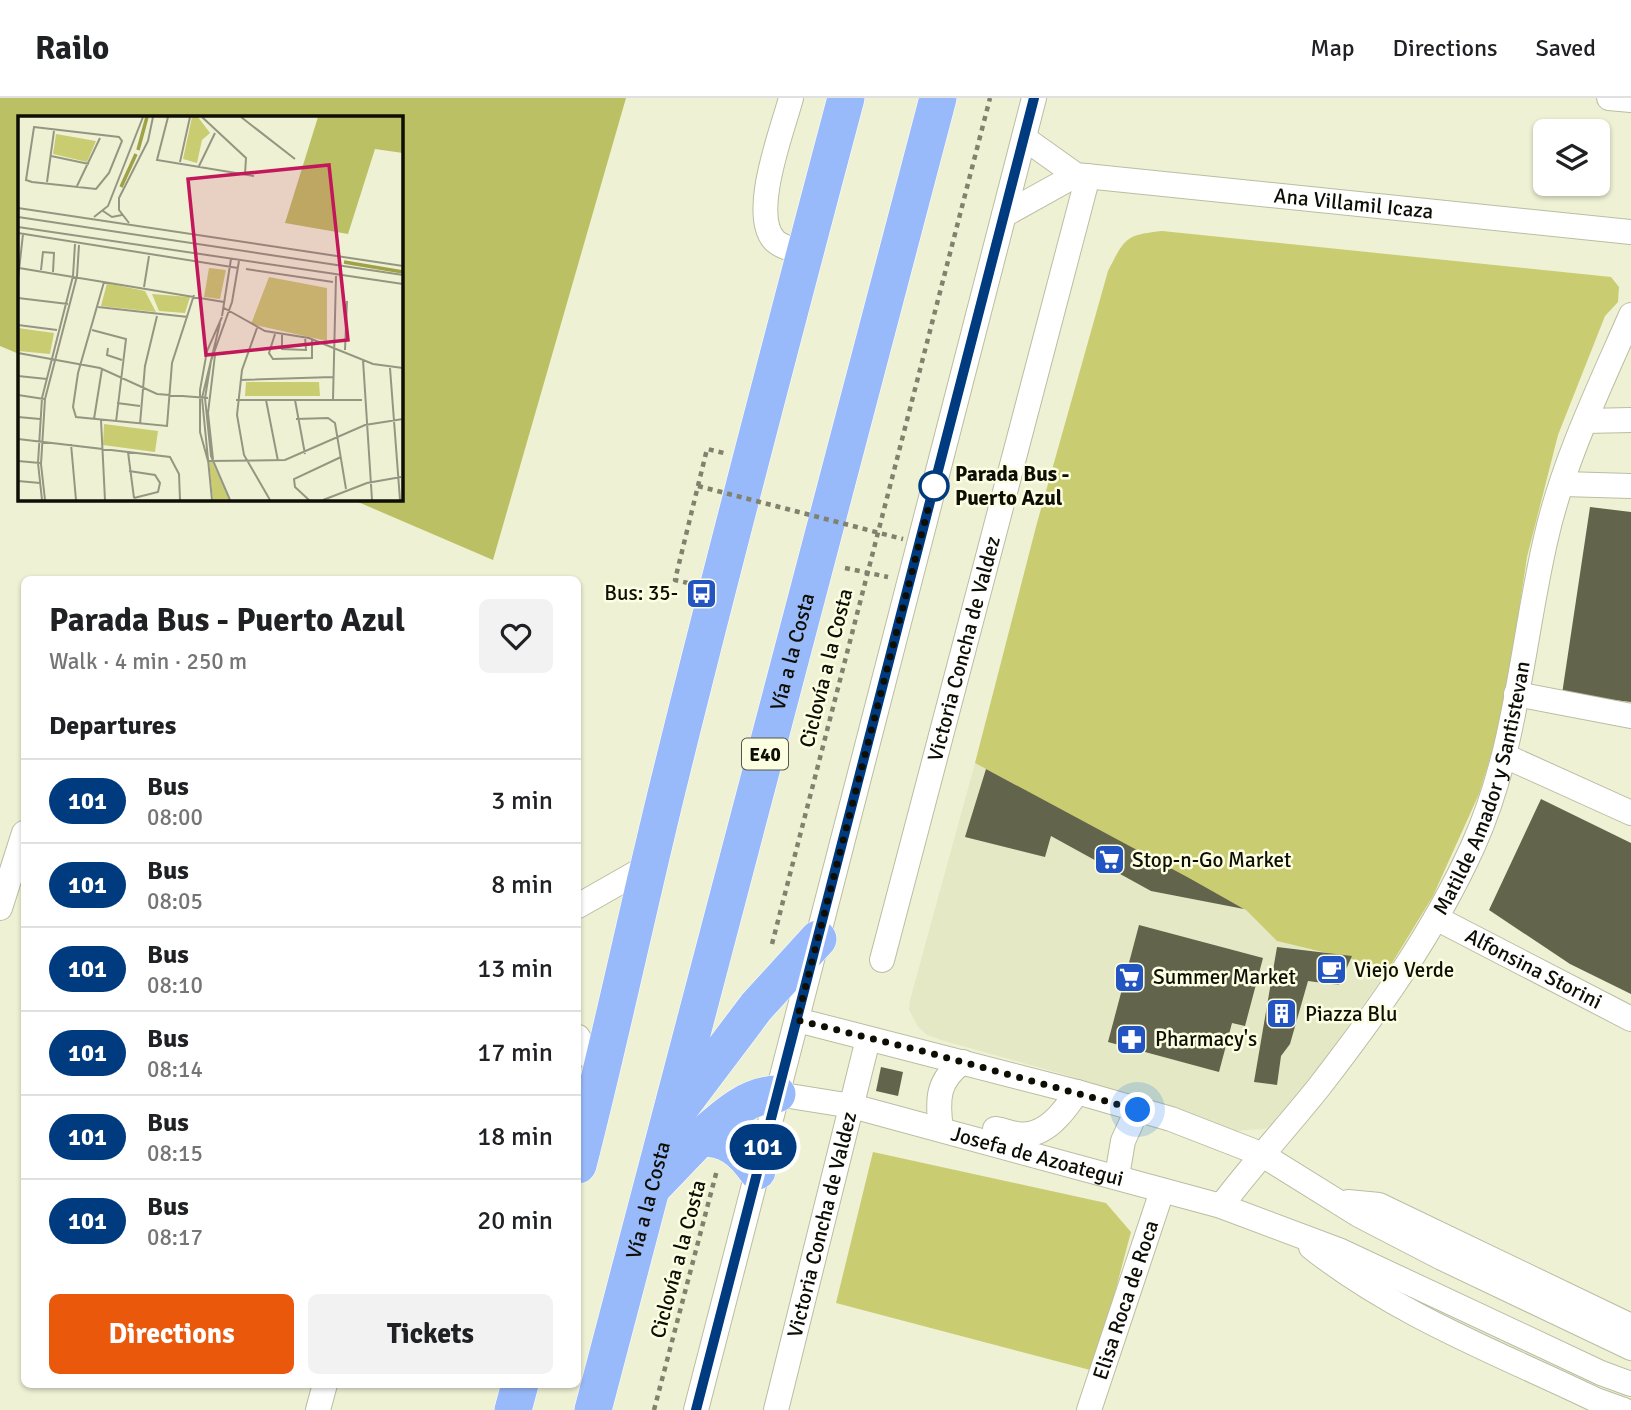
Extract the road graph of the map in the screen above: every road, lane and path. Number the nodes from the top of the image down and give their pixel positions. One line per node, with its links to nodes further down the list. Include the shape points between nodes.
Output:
1 (791, 98): 12 (street, via 767,187 766,216 776,242)
2 (846, 98): 12 (highway)
3 (938, 98): 20 (highway, Vía a la Costa / E40)
4 (990, 98): 21 (path, Ciclovía a la Costa)
5 (1034, 98): 8 (street)
6 (1609, 98): 7 (street)
7 (1631, 100)
8 (1024, 138): 9 (street, Ana Villamil Icaza); 10 (street)
9 (1082, 176): 10 (street); 11 (street, Ana Villamil Icaza); 35 (street, Victoria Concha de Valdez)
10 (1004, 215): 33 (street)
11 (1631, 232)
12 (805, 253): 28 (highway)
13 (1631, 315): 15 (street, Matilde Amador y Santistevan)
14 (1631, 420): 15 (street)
15 (1586, 421): 17 (street, Matilde Amador y Santistevan)
16 (732, 455): 19 (path, bridge, via 707,449 698,486)
17 (1563, 484): 18 (street); 23 (street, Matilde Amador y Santistevan, via 1546,535)
18 (1631, 486)
19 (903, 539)
20 (816, 561): 21 (path); 47 (highway, Vía a la Costa / E40)
21 (867, 573): 22 (path); 34 (path, Ciclovía a la Costa)
22 (893, 579)
23 (1516, 694): 24 (street); 25 (street, Matilde Amador y Santistevan)
24 (1631, 716)
25 (1505, 756): 26 (street); 32 (street, Matilde Amador y Santistevan, via 1473,846)
26 (1631, 813)
27 (21, 841): 29 (street)
28 (650, 865): 30 (street); 41 (highway)
29 (4, 882): 31 (street)
30 (581, 904)
31 (0, 908)
32 (1436, 918): 36 (street, Alfonsina Storini); 49 (street, Matilde Amador y Santistevan, via 1413,958 1334,1067)
33 (818, 939): 37 (street); 47 (highway, via 756,1007)
34 (769, 954)
35 (882, 960)
36 (1631, 1019)
37 (797, 1020): 38 (street); 43 (street)
38 (868, 1039): 40 (street); 44 (street, Victoria Concha de Valdez)
39 (581, 1042): 41 (street)
40 (963, 1062): 42 (street); 46 (street, via 950,1070 941,1089 939,1108)
41 (601, 1074): 48 (highway)
42 (1077, 1092): 45 (street); 46 (street, via 1037,1134 1019,1135 973,1124)
43 (777, 1094): 44 (street, Josefa de Azoategui); 47 (highway, via 752,1099); 50 (street)
44 (852, 1106): 46 (street, Josefa de Azoategui); 66 (street, Victoria Concha de Valdez)
45 (1138, 1110): 49 (street); 51 (street, via 1123,1142)
46 (947, 1131): 51 (street, Josefa de Azoategui)
47 (698, 1134): 50 (highway, via 736,1146); 63 (highway, Vía a la Costa, via 653,1187); 64 (path, Ciclovía a la Costa)
48 (581, 1153)
49 (1261, 1154): 53 (street); 54 (street, Matilde Amador y Santistevan)
50 (757, 1171): 65 (street)
51 (1117, 1176): 52 (street, Josefa de Azoategui)
52 (1162, 1191): 54 (street, Josefa de Azoategui); 67 (street, Elisa Roca de Roca)
53 (1336, 1200): 56 (street, via 1379,1205); 57 (street, via 1442,1258)
54 (1221, 1206): 55 (street, Josefa de Azoategui)
55 (1294, 1234): 58 (street, Josefa de Azoategui, via 1353,1256); 68 (street, Josefa de Azoategui, via 1337,1268 1424,1318)
56 (1631, 1326)
57 (1631, 1349)
58 (1631, 1384)
59 (324, 1388): 61 (street)
60 (519, 1388): 62 (highway)
61 (318, 1410)
62 (513, 1410)
63 (593, 1410)
64 (654, 1410)
65 (696, 1410)
66 (776, 1410)
67 (1089, 1410)
68 (1624, 1410)

